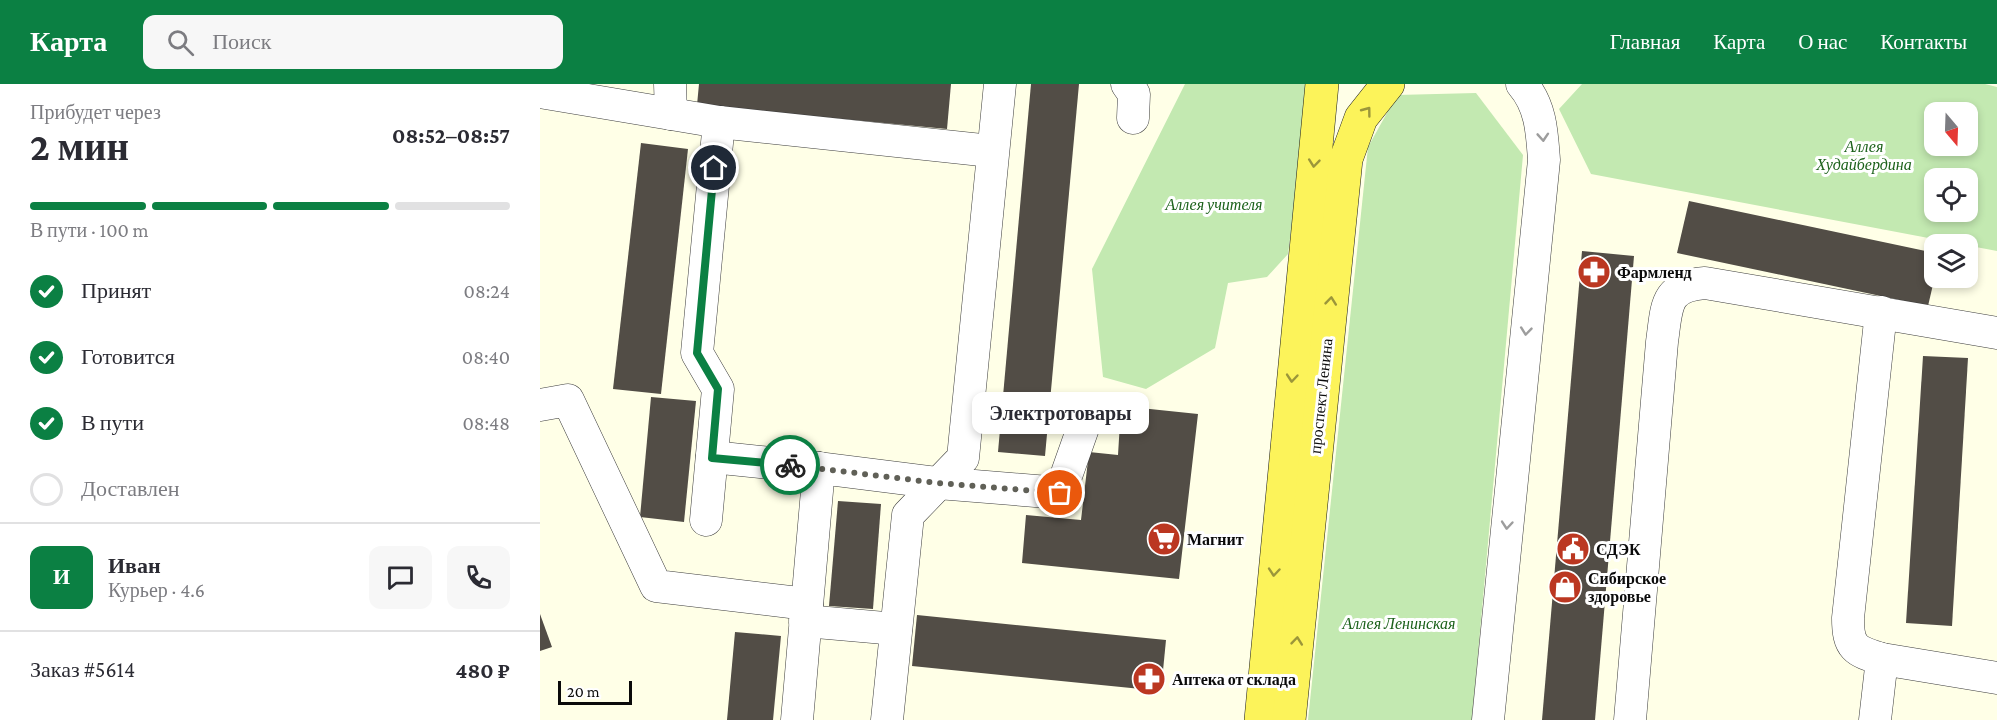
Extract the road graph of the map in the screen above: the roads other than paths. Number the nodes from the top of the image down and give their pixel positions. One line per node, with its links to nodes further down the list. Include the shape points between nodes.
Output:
1 (1000, 84): 10 (lane)
2 (1127, 84): 8 (lane, via 1134,94)
3 (1322, 84): 25 (main road, проспект Ленина, one-way to 25)
4 (1388, 84): 26 (main road, проспект Ленина, one-way to 4, via 1346,159 1361,118)
5 (1522, 84): 27 (lane, one-way to 27, via 1530,93 1541,121 1544,160)
6 (540, 92): 7 (lane)
7 (670, 99): 9 (lane)
8 (1133, 118)
9 (719, 122): 10 (lane); 15 (lane, via 697,353 718,389)
10 (991, 151): 17 (lane, via 963,458)
11 (1881, 312): 12 (lane); 21 (lane, via 1848,635 1852,646 1861,653); 28 (lane, via 1705,283 1688,285 1673,293 1667,304 1662,342)
12 (1997, 333)
13 (540, 405): 19 (lane, via 568,400 657,586)
14 (1089, 411): 17 (lane, via 1060,493)
15 (712, 458): 16 (lane); 18 (lane)
16 (819, 468): 17 (lane); 19 (lane)
17 (938, 483): 20 (lane, via 908,515)
18 (706, 520)
19 (806, 612): 20 (lane); 23 (lane)
20 (896, 629): 24 (lane)
21 (1882, 659): 22 (lane); 29 (lane)
22 (1997, 678)
23 (797, 720)
24 (886, 720)
25 (1261, 720)
26 (1289, 720)
27 (1488, 720)
28 (1630, 720)
29 (1875, 720)

